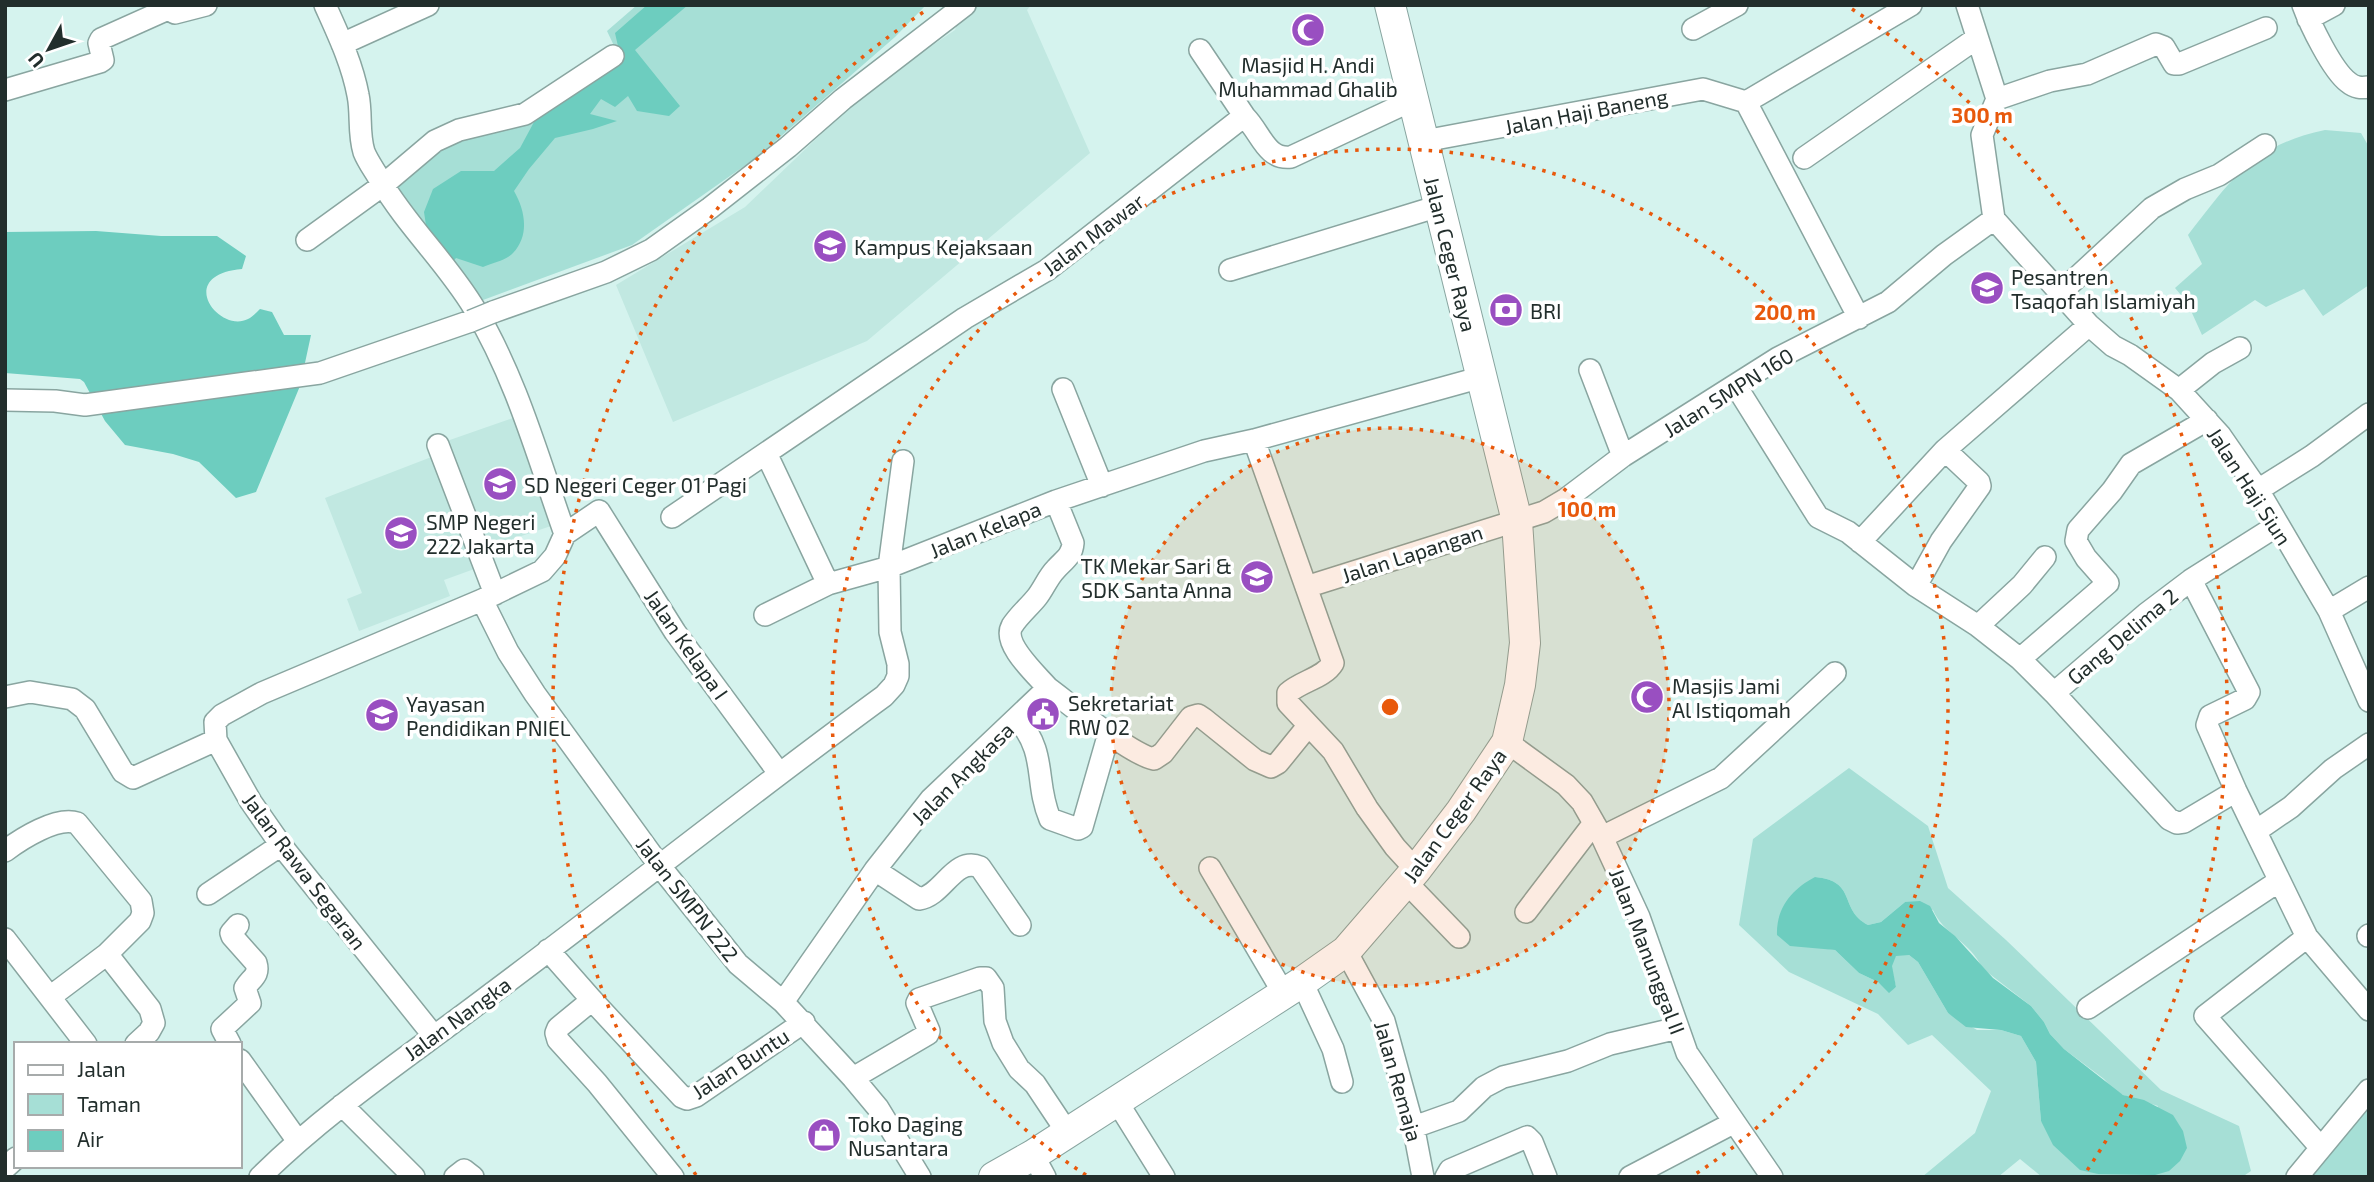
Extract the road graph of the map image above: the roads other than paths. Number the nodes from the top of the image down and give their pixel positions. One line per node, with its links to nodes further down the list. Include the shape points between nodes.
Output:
1 (325, 5): 14 (street)
2 (428, 5): 14 (street)
3 (1391, 5): 19 (main road, Jalan Ceger Raya)
4 (1737, 5): 12 (street)
5 (1967, 5): 13 (street)
6 (2334, 5): 10 (street)
7 (207, 7): 18 (street, via 175,13 168,9 119,29 101,39 100,62)
8 (961, 7): 40 (street, bridge, via 710,208 651,250 606,272 320,373 85,405)
9 (1903, 7): 21 (street)
10 (2305, 12): 17 (street, via 2346,82)
11 (2266, 28): 20 (street, via 2179,64 2156,44 2087,74)
12 (1693, 29)
13 (1977, 38): 20 (street); 25 (street)
14 (342, 44): 26 (street, via 359,98 358,125 365,153)
15 (1200, 50): 22 (street)
16 (613, 56): 26 (street, via 525,114 459,130 435,141)
17 (2369, 87)
18 (5, 90)
19 (1415, 99): 22 (street, via 1291,157 1271,153); 23 (main road, Jalan Ceger Raya)
20 (1997, 99): 28 (street, via 1982,135)
21 (1746, 102): 23 (street, Jalan Haji Baneng, via 1703,89); 32 (street)
22 (1245, 117): 46 (street, Jalan Mawar, via 1047,270 965,318)
23 (1424, 141): 27 (main road, Jalan Ceger Raya)
24 (2265, 145): 31 (street, via 2219,175 2152,208)
25 (1804, 158)
26 (383, 186): 29 (street); 55 (street, via 485,326 519,402)
27 (1439, 206): 30 (street); 36 (main road, Jalan Ceger Raya)
28 (1994, 219): 31 (street, Jalan Haji Siun); 32 (street, Jalan SMPN 160, via 1888,302)
29 (307, 240)
30 (1230, 270)
31 (2059, 294): 33 (street, Jalan Haji Siun)
32 (1859, 318): 37 (street, Jalan SMPN 160, via 1778,358)
33 (2089, 325): 39 (street, Jalan Haji Siun); 45 (street)
34 (2240, 348): 39 (street)
35 (1590, 370): 47 (street)
36 (1482, 377): 43 (street, Jalan Kelapa); 53 (main road, Jalan Ceger Raya)
37 (1736, 386): 47 (street, Jalan SMPN 160); 56 (street, via 1818,517)
38 (1063, 389): 49 (street)
39 (2179, 390): 42 (street, Jalan Haji Siun)
40 (5, 401)
41 (2369, 414): 50 (street)
42 (2207, 421): 50 (street, Jalan Haji Siun); 68 (street, via 2132,464 2078,530 2076,541 2108,583)
43 (1254, 440): 49 (street, Jalan Kelapa, via 1204,451); 62 (street)
44 (438, 445): 64 (street, Jalan SMPN 222)
45 (1945, 450): 56 (street); 61 (street, via 1980,486)
46 (766, 453): 52 (street, Jalan Mawar); 60 (street)
47 (1623, 456): 53 (street, Jalan SMPN 160, via 1566,499)
48 (903, 461): 58 (street)
49 (1102, 486): 51 (street, Jalan Kelapa)
50 (2258, 490): 54 (street, Jalan Haji Siun)
51 (1056, 501): 58 (street, Jalan Kelapa); 70 (street, via 1073,550 1009,634 1012,646)
52 (672, 517)
53 (1517, 521): 62 (street, Jalan Lapangan); 78 (main road, Jalan Ceger Raya, via 1525,643)
54 (2278, 526): 59 (street, Gang Delima 2); 65 (street, Jalan Haji Siun)
55 (565, 534): 64 (street, via 542,571); 80 (street, Jalan Kelapa I, via 599,511 675,632)
56 (1860, 542): 61 (street)
57 (2045, 557): 67 (street)
58 (889, 567): 60 (street, Jalan Kelapa); 80 (street, via 890,632 898,664 894,685)
59 (2191, 580): 71 (street, Gang Delima 2); 81 (street, via 2249,692 2245,699 2207,720)
60 (828, 584): 66 (street, Jalan Kelapa)
61 (1916, 586): 67 (street)
62 (1307, 587): 75 (street, via 1333,663 1289,693 1288,703)
63 (2369, 587): 65 (street)
64 (489, 597): 77 (street, via 262,693 215,722); 86 (street, Jalan SMPN 222, via 508,652)
65 (2329, 611): 73 (street, Jalan Haji Siun)
66 (765, 615)
67 (1979, 626): 68 (street)
68 (2020, 659): 71 (street)
69 (1835, 673): 82 (street, via 1721,778)
70 (1048, 688): 74 (street, Jalan Angkasa); 76 (street)
71 (2054, 693): 81 (street, via 2169,819 2184,822)
72 (5, 697): 77 (street, via 30,692 72,699 85,709 118,766 133,778)
73 (2369, 701)
74 (1017, 718): 76 (street, via 1038,752 1050,819 1078,829); 88 (street, Jalan Angkasa, via 931,799)
75 (1308, 726): 76 (street, via 1271,767 1255,760 1198,715 1191,717 1154,759); 89 (street, via 1333,751)
76 (1109, 733)
77 (216, 740): 84 (street, Jalan Rawa Segaran)
78 (1507, 742): 82 (street, Jalan Manunggal II, via 1566,785); 89 (main road, Jalan Ceger Raya)
79 (2369, 744): 83 (street)
80 (779, 773): 86 (street)
81 (2236, 791): 83 (street)
82 (1598, 830): 92 (street); 108 (street, Jalan Manunggal II, via 1639,917)
83 (2256, 831): 90 (street)
84 (281, 845): 91 (street); 109 (street, Jalan Rawa Segaran)
85 (5, 851): 100 (street, via 26,836 69,820 77,823 141,901 140,921)
86 (659, 865): 98 (street, Jalan Nangka); 104 (street, Jalan SMPN 222, via 738,964)
87 (1210, 868): 101 (street)
88 (875, 870): 94 (street, via 919,899 931,895 963,865 973,864 980,867); 104 (street, Jalan Angkasa)
89 (1411, 876): 95 (street); 99 (main road, Jalan Ceger Raya)
90 (2279, 881): 96 (street); 105 (street)
91 (208, 894)
92 (1526, 912)
93 (238, 925): 112 (street, via 232,936 258,969 245,988 250,1003 222,1029)
94 (1020, 925)
95 (1459, 937)
96 (2308, 937): 106 (street); 123 (street, via 2205,1016)
97 (5, 939): 102 (street)
98 (548, 950): 103 (street); 109 (street, Jalan Nangka)
99 (1346, 951): 101 (main road, Jalan Ceger Raya); 120 (street, Jalan Remaja, via 1384,1021)
100 (107, 954): 102 (street); 111 (street, via 150,1009 154,1023)
101 (1293, 988): 115 (street, via 1333,1049); 117 (main road, Jalan Ceger Raya)
102 (50, 997): 110 (street)
103 (592, 1000): 107 (street, Jalan Buntu, via 687,1099); 129 (street, via 558,1028 558,1040)
104 (783, 1002): 107 (street, Jalan SMPN 222)
105 (2088, 1008)
106 (2369, 1010)
107 (804, 1022): 114 (street, Jalan SMPN 222)
108 (1678, 1028): 119 (street, Jalan Manunggal II, via 1687,1053); 120 (street, via 1503,1077 1458,1111)
109 (433, 1035): 118 (street, Jalan Nangka)
110 (84, 1042)
111 (138, 1042)
112 (229, 1042)
113 (242, 1063): 122 (street)
114 (853, 1078): 121 (street, via 928,1034 919,999 986,978 993,988 995,1021 1003,1042); 130 (street, Jalan SMPN 222, via 878,1108)
115 (1342, 1082)
116 (2369, 1090): 123 (street)
117 (1116, 1100): 121 (main road, Jalan Ceger Raya); 131 (street)
118 (342, 1105): 122 (street, Jalan Nangka); 126 (street)
119 (1733, 1123): 135 (street); 136 (street, Jalan Manunggal II)
120 (1413, 1128): 132 (street, Jalan Remaja)
121 (1067, 1132): 124 (main road, Jalan Ceger Raya)
122 (297, 1140): 125 (street, Jalan Nangka)
123 (2321, 1148): 137 (street)
124 (1020, 1170)
125 (260, 1177)
126 (414, 1177)
127 (456, 1177): 128 (street, via 464,1170)
128 (473, 1177)
129 (673, 1177)
130 (920, 1177)
131 (1164, 1177)
132 (1423, 1177)
133 (1446, 1177): 134 (street, via 1450,1170 1527,1137)
134 (1546, 1177)
135 (1630, 1177)
136 (1772, 1177)
137 (2297, 1177)

